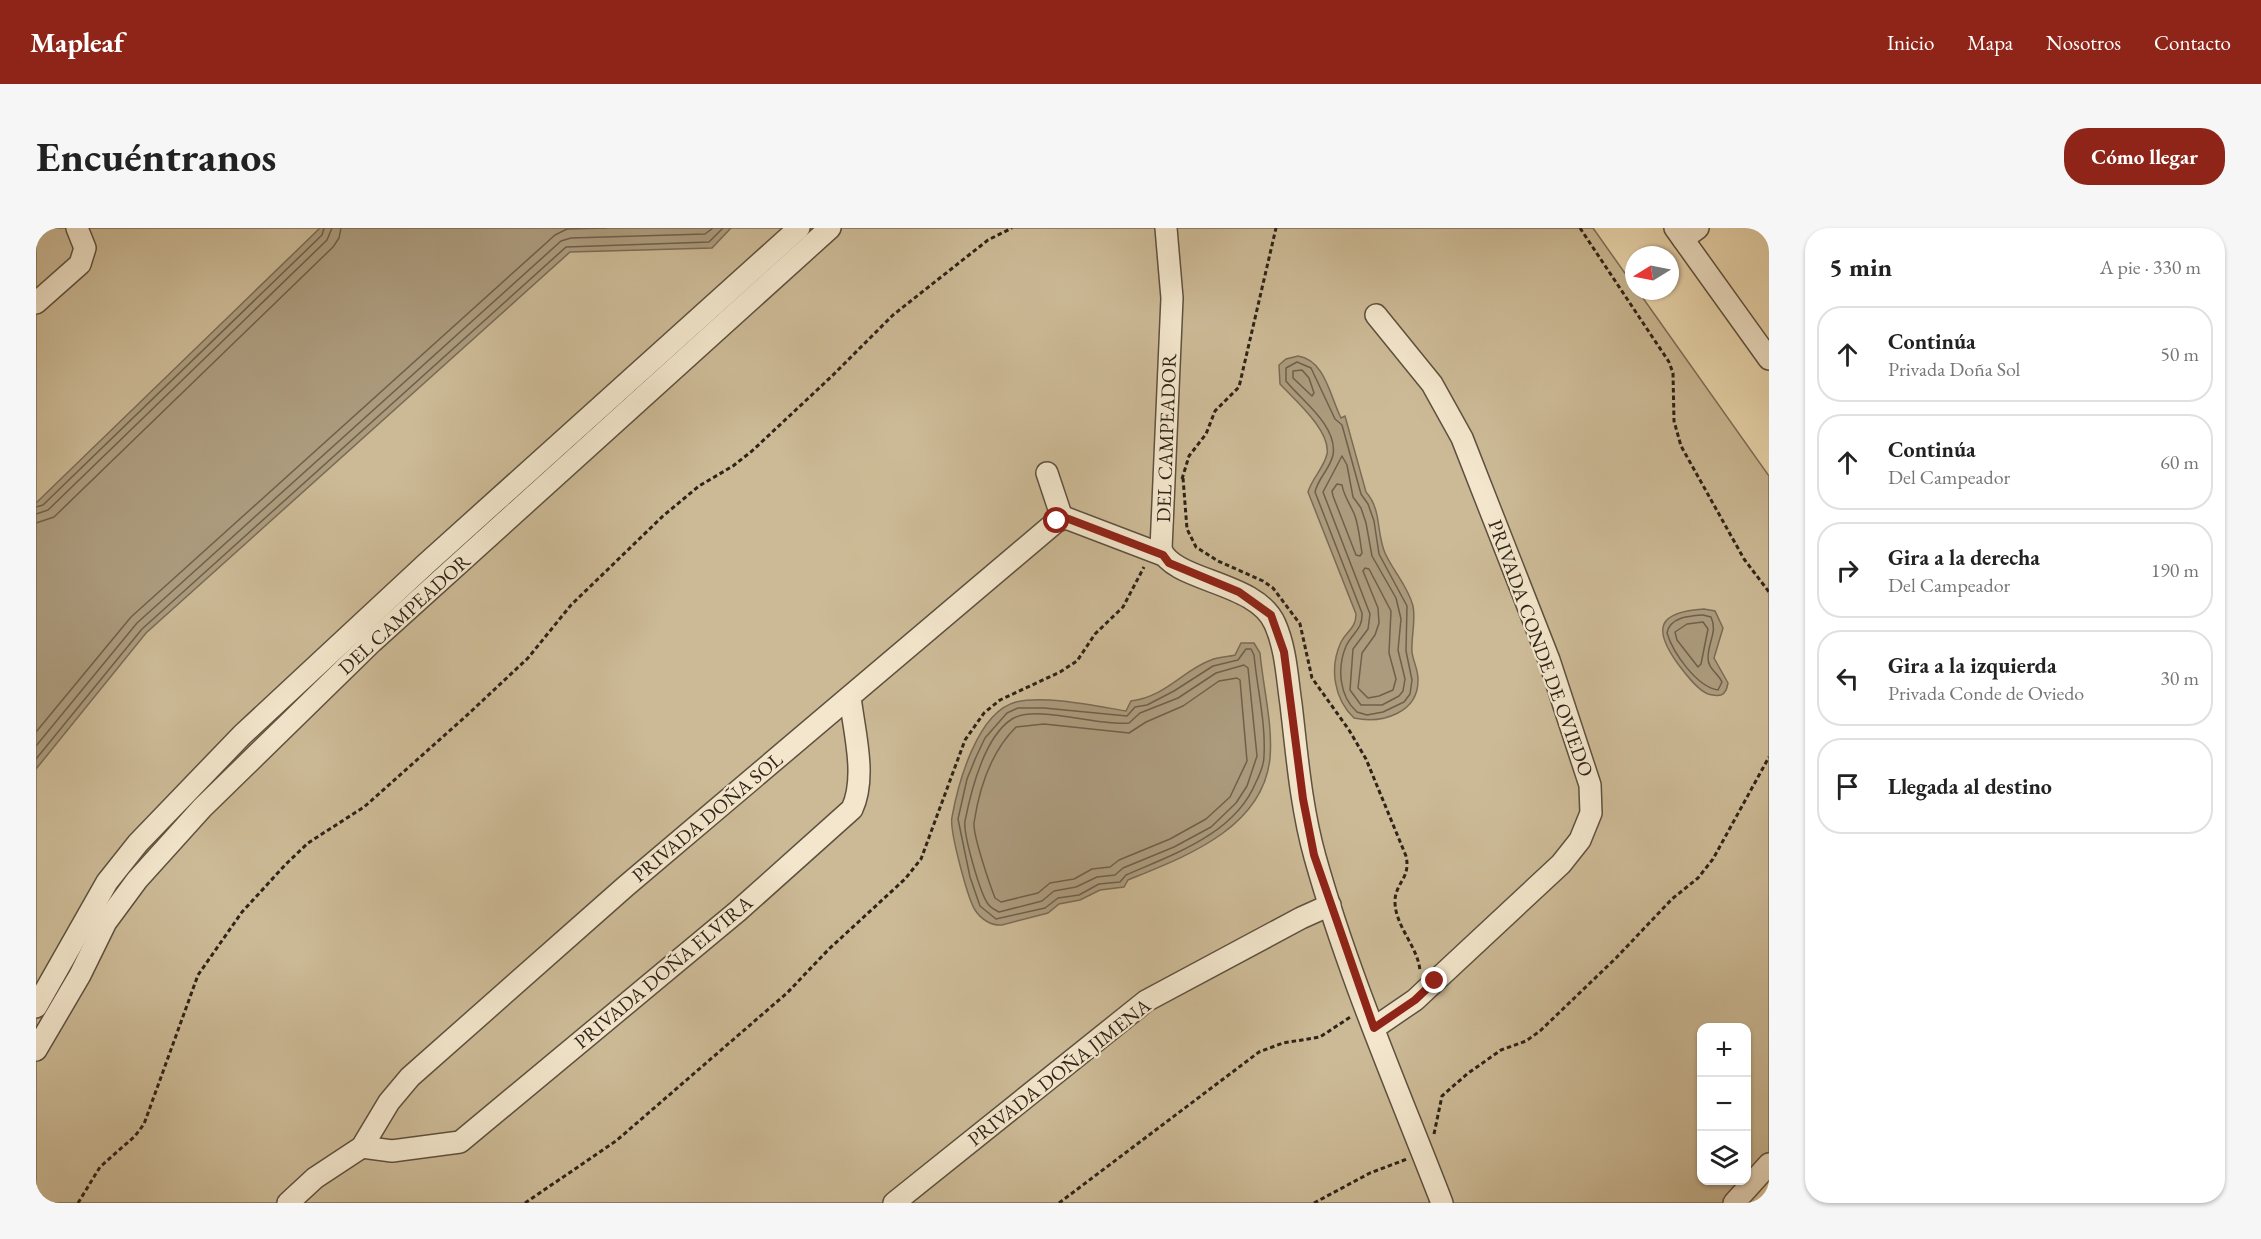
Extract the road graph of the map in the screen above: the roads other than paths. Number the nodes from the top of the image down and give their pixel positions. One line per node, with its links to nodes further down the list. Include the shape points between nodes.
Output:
1 (77, 228): 6 (street, via 85,248 80,264)
2 (799, 228): 8 (street, DEL CAMPEADOR)
3 (830, 228): 8 (street, DEL CAMPEADOR)
4 (1166, 228): 14 (street, DEL CAMPEADOR, via 1172,298 1165,496)
5 (1685, 232): 9 (street)
6 (36, 303)
7 (1376, 315): 19 (street, PRIVADA CONDE DE OVIEDO, via 1432,384 1462,438 1549,660 1590,785 1591,813 1580,840 1561,864 1415,1000)
8 (699, 333): 11 (street, DEL CAMPEADOR); 12 (street, DEL CAMPEADOR)
9 (1769, 358)
10 (1047, 473): 13 (street)
11 (525, 475): 12 (street); 15 (street, DEL CAMPEADOR)
12 (539, 492): 15 (street, DEL CAMPEADOR)
13 (1062, 518): 14 (street); 16 (street, PRIVADA DOÑA SOL)
14 (1157, 553): 17 (street, via 1169,563 1254,600 1271,615 1284,652 1314,855)
15 (365, 634): 18 (street, DEL CAMPEADOR, via 242,735 138,843 107,882); 20 (street, DEL CAMPEADOR, via 137,880 106,922)
16 (850, 697): 21 (street, PRIVADA DOÑA SOL, via 626,886 410,1077 389,1102); 21 (street, PRIVADA DOÑA ELVIRA, via 859,776 858,797 852,809 711,933 460,1142 392,1151)
17 (1330, 905): 19 (street); 26 (street, PRIVADA DOÑA JIMENA, via 1146,1001)
18 (36, 1007)
19 (1374, 1028): 27 (street)
20 (36, 1050)
21 (362, 1147): 25 (street, PRIVADA DOÑA SOL, via 315,1178)
22 (1769, 1164): 24 (street)
23 (1769, 1185): 24 (street)
24 (1739, 1199)
25 (288, 1203)
26 (894, 1203)
27 (1442, 1203)

